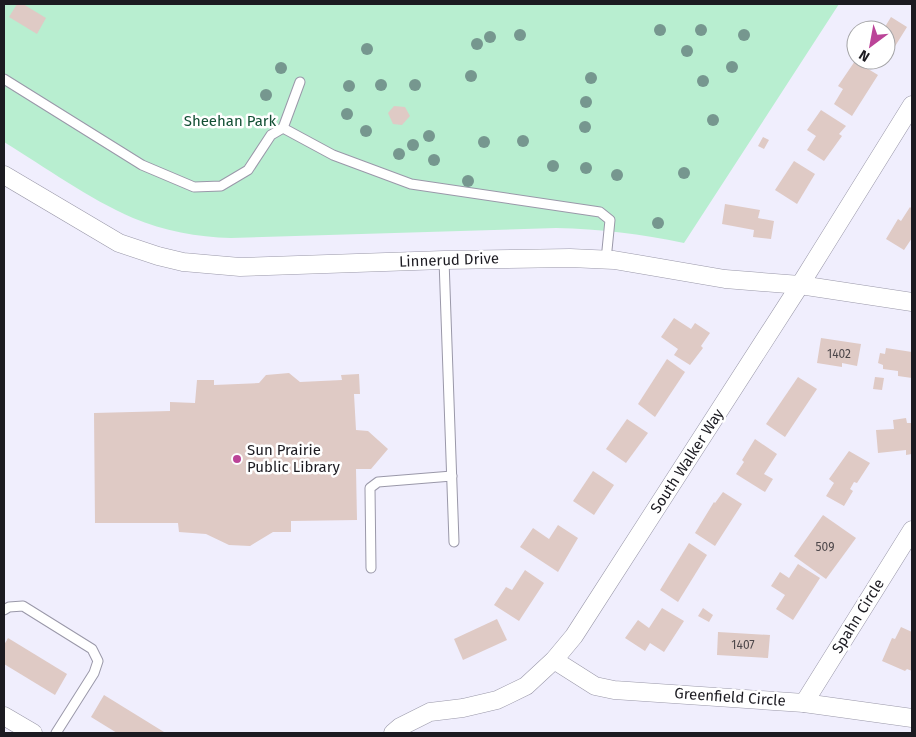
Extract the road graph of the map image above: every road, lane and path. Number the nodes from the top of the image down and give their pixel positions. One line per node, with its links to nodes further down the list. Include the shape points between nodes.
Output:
1 (4, 79): 4 (lane, via 142,165 194,186 221,186 248,170 271,135)
2 (300, 82): 4 (lane)
3 (912, 105): 8 (street, South Walker Way)
4 (283, 128): 7 (lane, via 333,155 411,184 600,212 610,220)
5 (4, 175): 6 (street, Linnerud Drive, via 113,240 183,262 240,267)
6 (444, 260): 7 (street, Linnerud Drive); 10 (lane)
7 (606, 260): 8 (street, Linnerud Drive, via 725,279)
8 (800, 285): 9 (street, Linnerud Drive); 15 (street, South Walker Way, via 574,636)
9 (912, 302)
10 (452, 476): 12 (lane); 13 (lane, via 378,482 370,488)
11 (912, 530): 16 (street, Spahn Circle)
12 (454, 542)
13 (371, 568)
14 (4, 610): 20 (lane, via 23,606 92,649 98,662)
15 (554, 660): 16 (street, Greenfield Circle, via 596,686 614,690); 21 (street, South Walker Way, via 526,686 497,700 430,712)
16 (804, 702): 18 (street, Greenfield Circle)
17 (4, 716): 19 (street)
18 (912, 718)
19 (33, 733)
20 (56, 733)
21 (393, 733)

